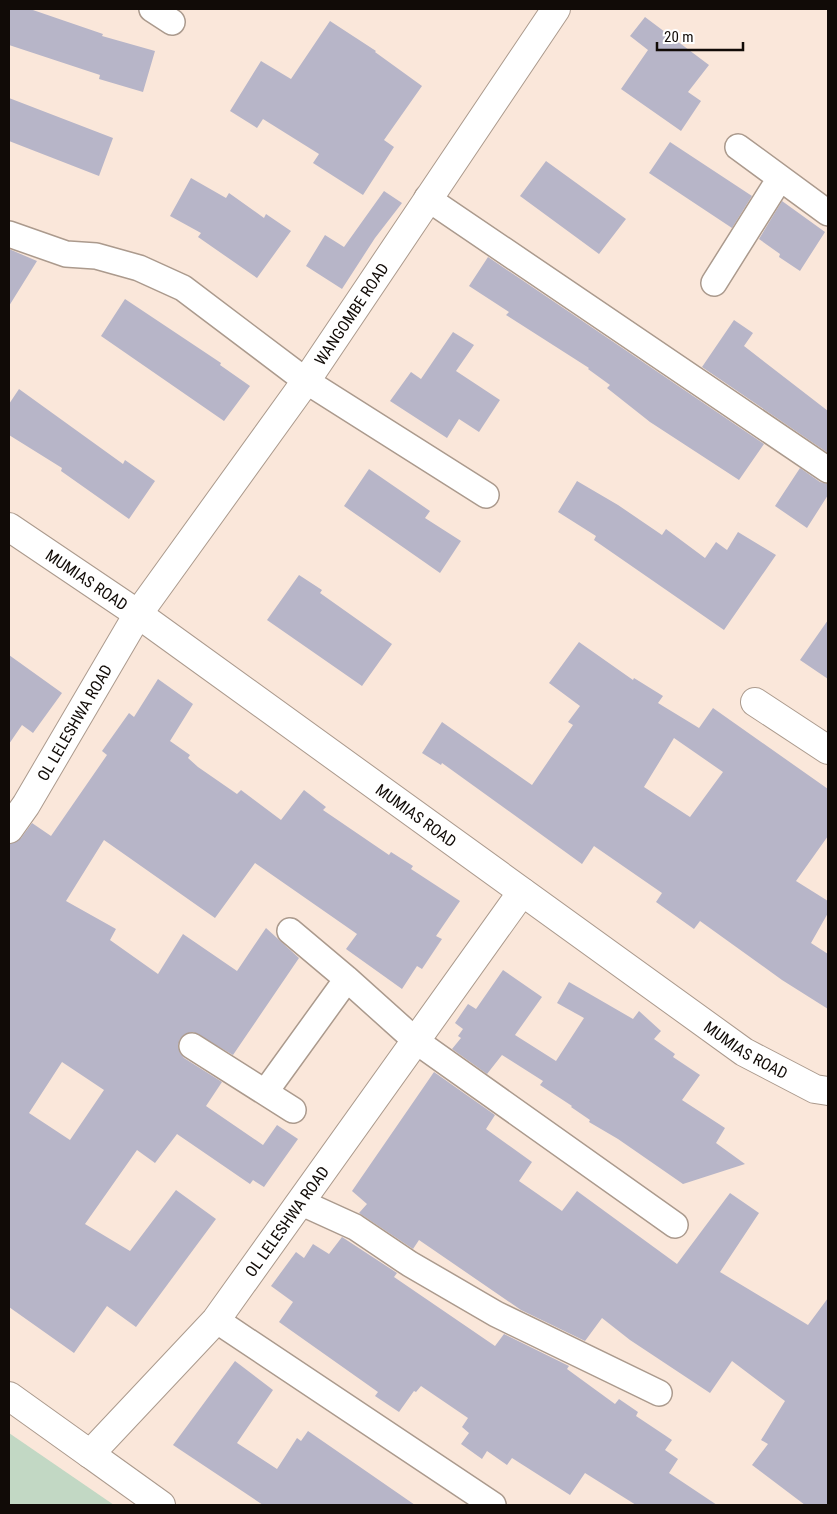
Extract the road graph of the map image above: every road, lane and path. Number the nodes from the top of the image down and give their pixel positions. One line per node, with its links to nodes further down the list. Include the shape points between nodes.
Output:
1 (152, 9): 3 (street)
2 (556, 9): 6 (street, WANGOMBE ROAD)
3 (172, 22)
4 (738, 147): 5 (street)
5 (780, 178): 7 (street); 9 (street)
6 (427, 198): 10 (street, WANGOMBE ROAD); 11 (street)
7 (826, 206)
8 (9, 234): 10 (street, via 66,254 96,256 139,268 183,288)
9 (714, 283)
10 (306, 380): 12 (street); 14 (street, WANGOMBE ROAD)
11 (828, 470)
12 (486, 495)
13 (9, 528): 14 (street, MUMIAS ROAD)
14 (138, 614): 17 (street, OL LELESHWA ROAD); 18 (street, MUMIAS ROAD)
15 (755, 702): 16 (street)
16 (828, 750)
17 (9, 829)
18 (522, 892): 21 (street, OL LELESHWA ROAD); 24 (street, MUMIAS ROAD, via 744,1052 815,1089)
19 (290, 931): 20 (street)
20 (347, 978): 21 (street); 23 (street)
21 (416, 1041): 26 (street, OL LELESHWA ROAD); 27 (street)
22 (192, 1046): 23 (street)
23 (266, 1091): 25 (street)
24 (828, 1091)
25 (294, 1110)
26 (300, 1202): 28 (street, OL LELESHWA ROAD); 29 (street, via 355,1227 410,1264 496,1314)
27 (675, 1225)
28 (216, 1320): 31 (street, OL LELESHWA ROAD); 33 (street)
29 (659, 1393)
30 (9, 1396): 31 (street)
31 (90, 1454): 32 (street)
32 (161, 1505)
33 (493, 1505)

